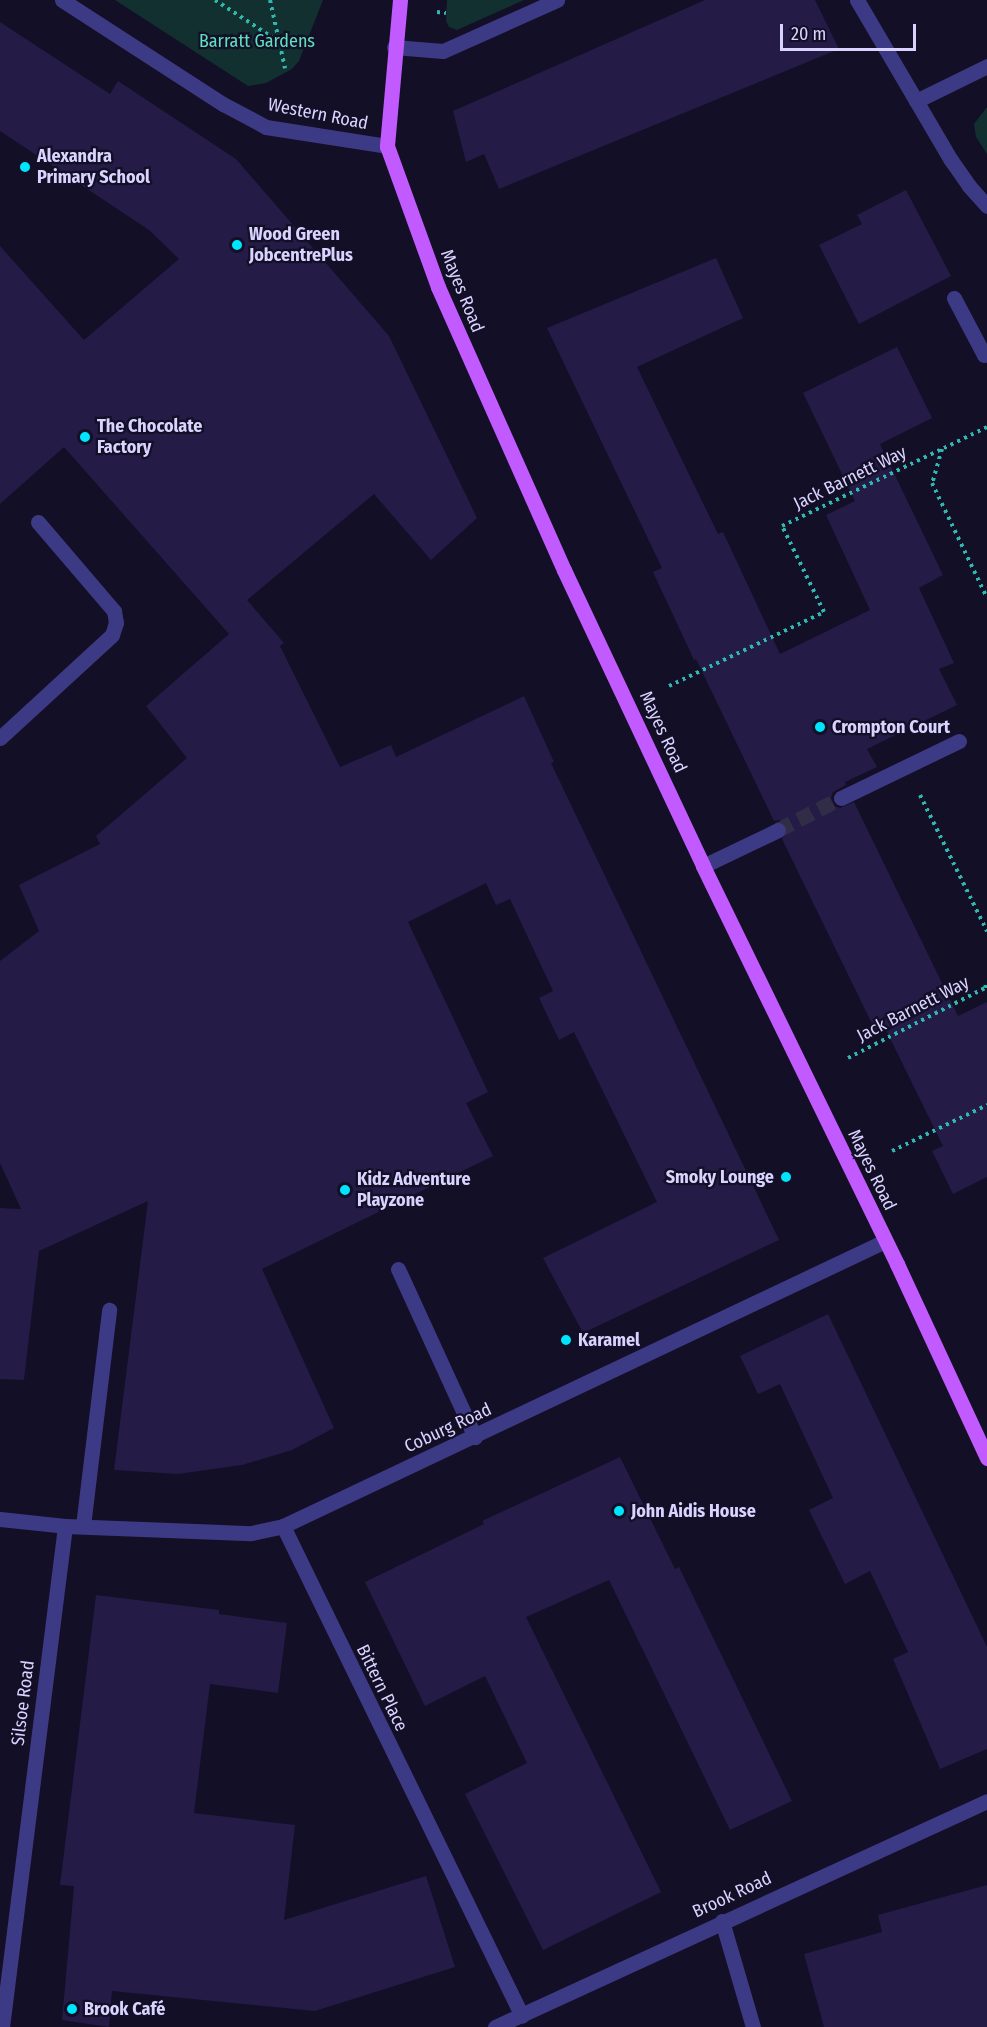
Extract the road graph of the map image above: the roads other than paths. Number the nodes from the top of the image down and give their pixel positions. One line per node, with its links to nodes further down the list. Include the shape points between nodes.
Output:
1 (62, 0): 8 (street, Western Road, via 266,128)
2 (400, 0): 5 (main road, Mayes Road)
3 (556, 0): 5 (street, via 442,51)
4 (857, 0): 7 (street)
5 (394, 48): 8 (main road, Mayes Road)
6 (987, 66): 7 (street)
7 (916, 101): 9 (street, via 951,160)
8 (387, 146): 17 (main road, Mayes Road, via 438,287 564,570)
9 (987, 206)
10 (954, 298): 11 (street, via 984,355)
11 (987, 353)
12 (38, 522): 13 (street, via 114,611 116,622 112,635)
13 (0, 738)
14 (960, 741): 15 (street)
15 (841, 798)
16 (778, 830): 17 (street)
17 (703, 866): 18 (main road, Mayes Road)
18 (885, 1241): 21 (street, Coburg Road); 22 (main road, Mayes Road)
19 (398, 1269): 21 (street)
20 (109, 1310): 25 (street)
21 (475, 1437): 26 (street, Coburg Road)
22 (987, 1458)
23 (0, 1520): 24 (street, Coburg Road)
24 (65, 1526): 25 (street, Coburg Road); 30 (street, Silsoe Road)
25 (83, 1526): 26 (street, Coburg Road, via 251,1533)
26 (283, 1526): 29 (street, Bittern Place)
27 (987, 1801): 28 (street, Brook Road)
28 (722, 1921): 29 (street, Brook Road); 32 (street)
29 (522, 2016): 31 (street, Brook Road)
30 (2, 2027)
31 (495, 2027)
32 (753, 2027)

